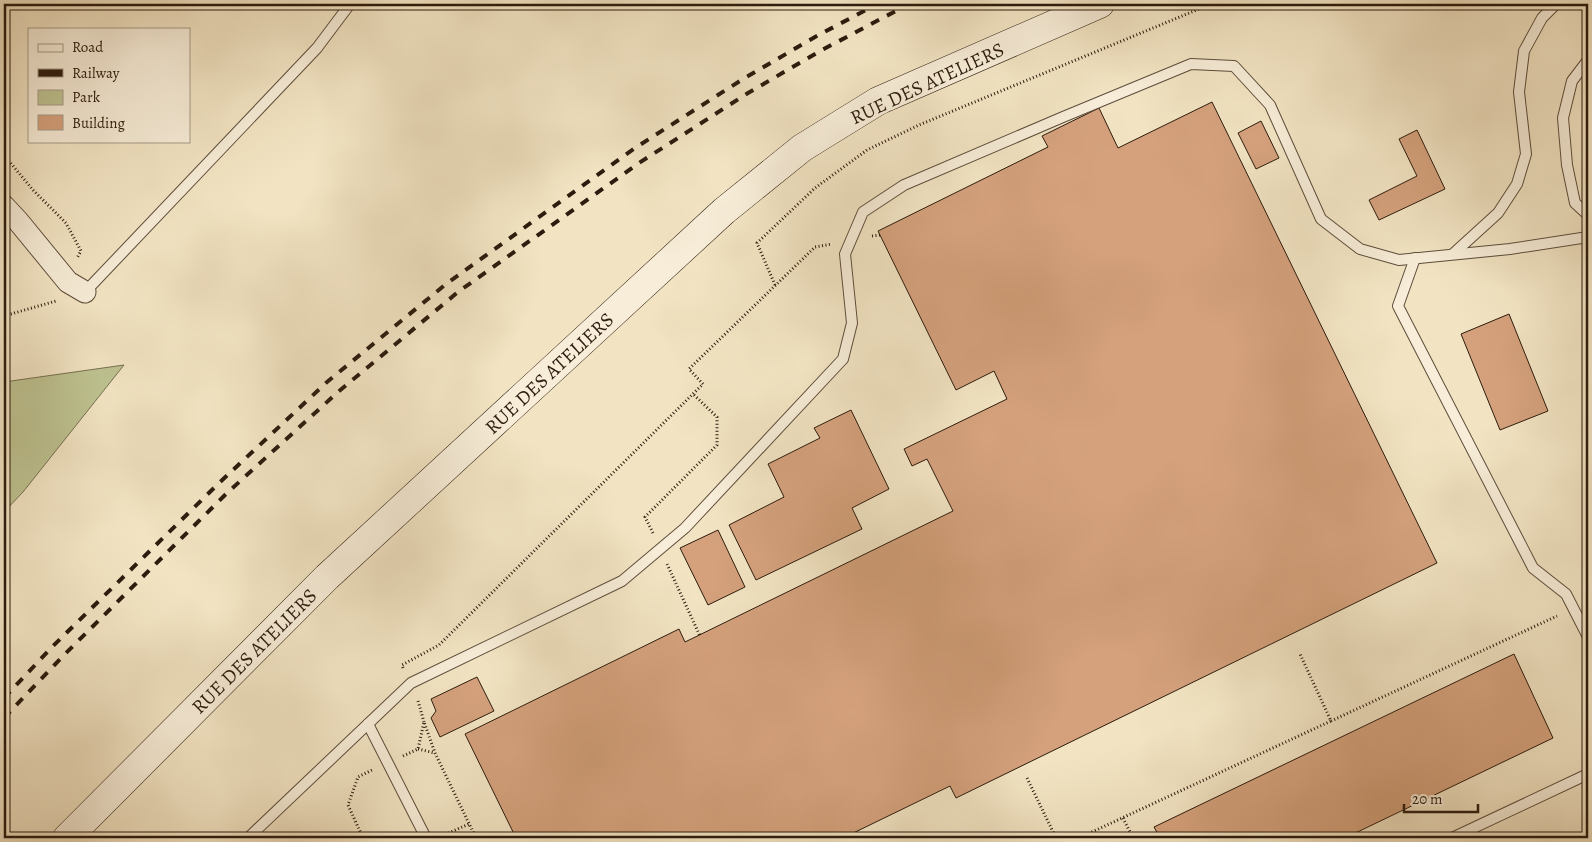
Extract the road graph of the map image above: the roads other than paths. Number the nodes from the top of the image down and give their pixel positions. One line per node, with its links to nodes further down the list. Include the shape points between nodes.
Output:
1 (350, 4): 10 (lane, via 317,48)
2 (1100, 4): 14 (street, RUE DES ATELIERS, via 878,101 802,148 724,210 327,578)
3 (1556, 4): 8 (lane, via 1542,18 1524,51 1519,92 1526,154 1517,184 1498,213)
4 (1588, 60): 6 (lane, via 1572,81 1563,118 1567,165 1575,202)
5 (4, 206): 10 (street)
6 (1588, 215)
7 (1588, 237): 8 (lane)
8 (1454, 254): 9 (lane)
9 (1415, 258): 11 (lane, via 1398,306 1533,568 1566,594); 12 (lane, via 1399,260 1360,249 1321,219 1270,105 1234,66 1191,64 904,185 863,212 845,254 852,323 843,359 685,528 622,581 411,684)
10 (76, 287)
11 (1588, 638)
12 (368, 724): 15 (lane); 16 (lane)
13 (1588, 774): 17 (lane)
14 (67, 838)
15 (248, 838)
16 (426, 838)
17 (1452, 838)

